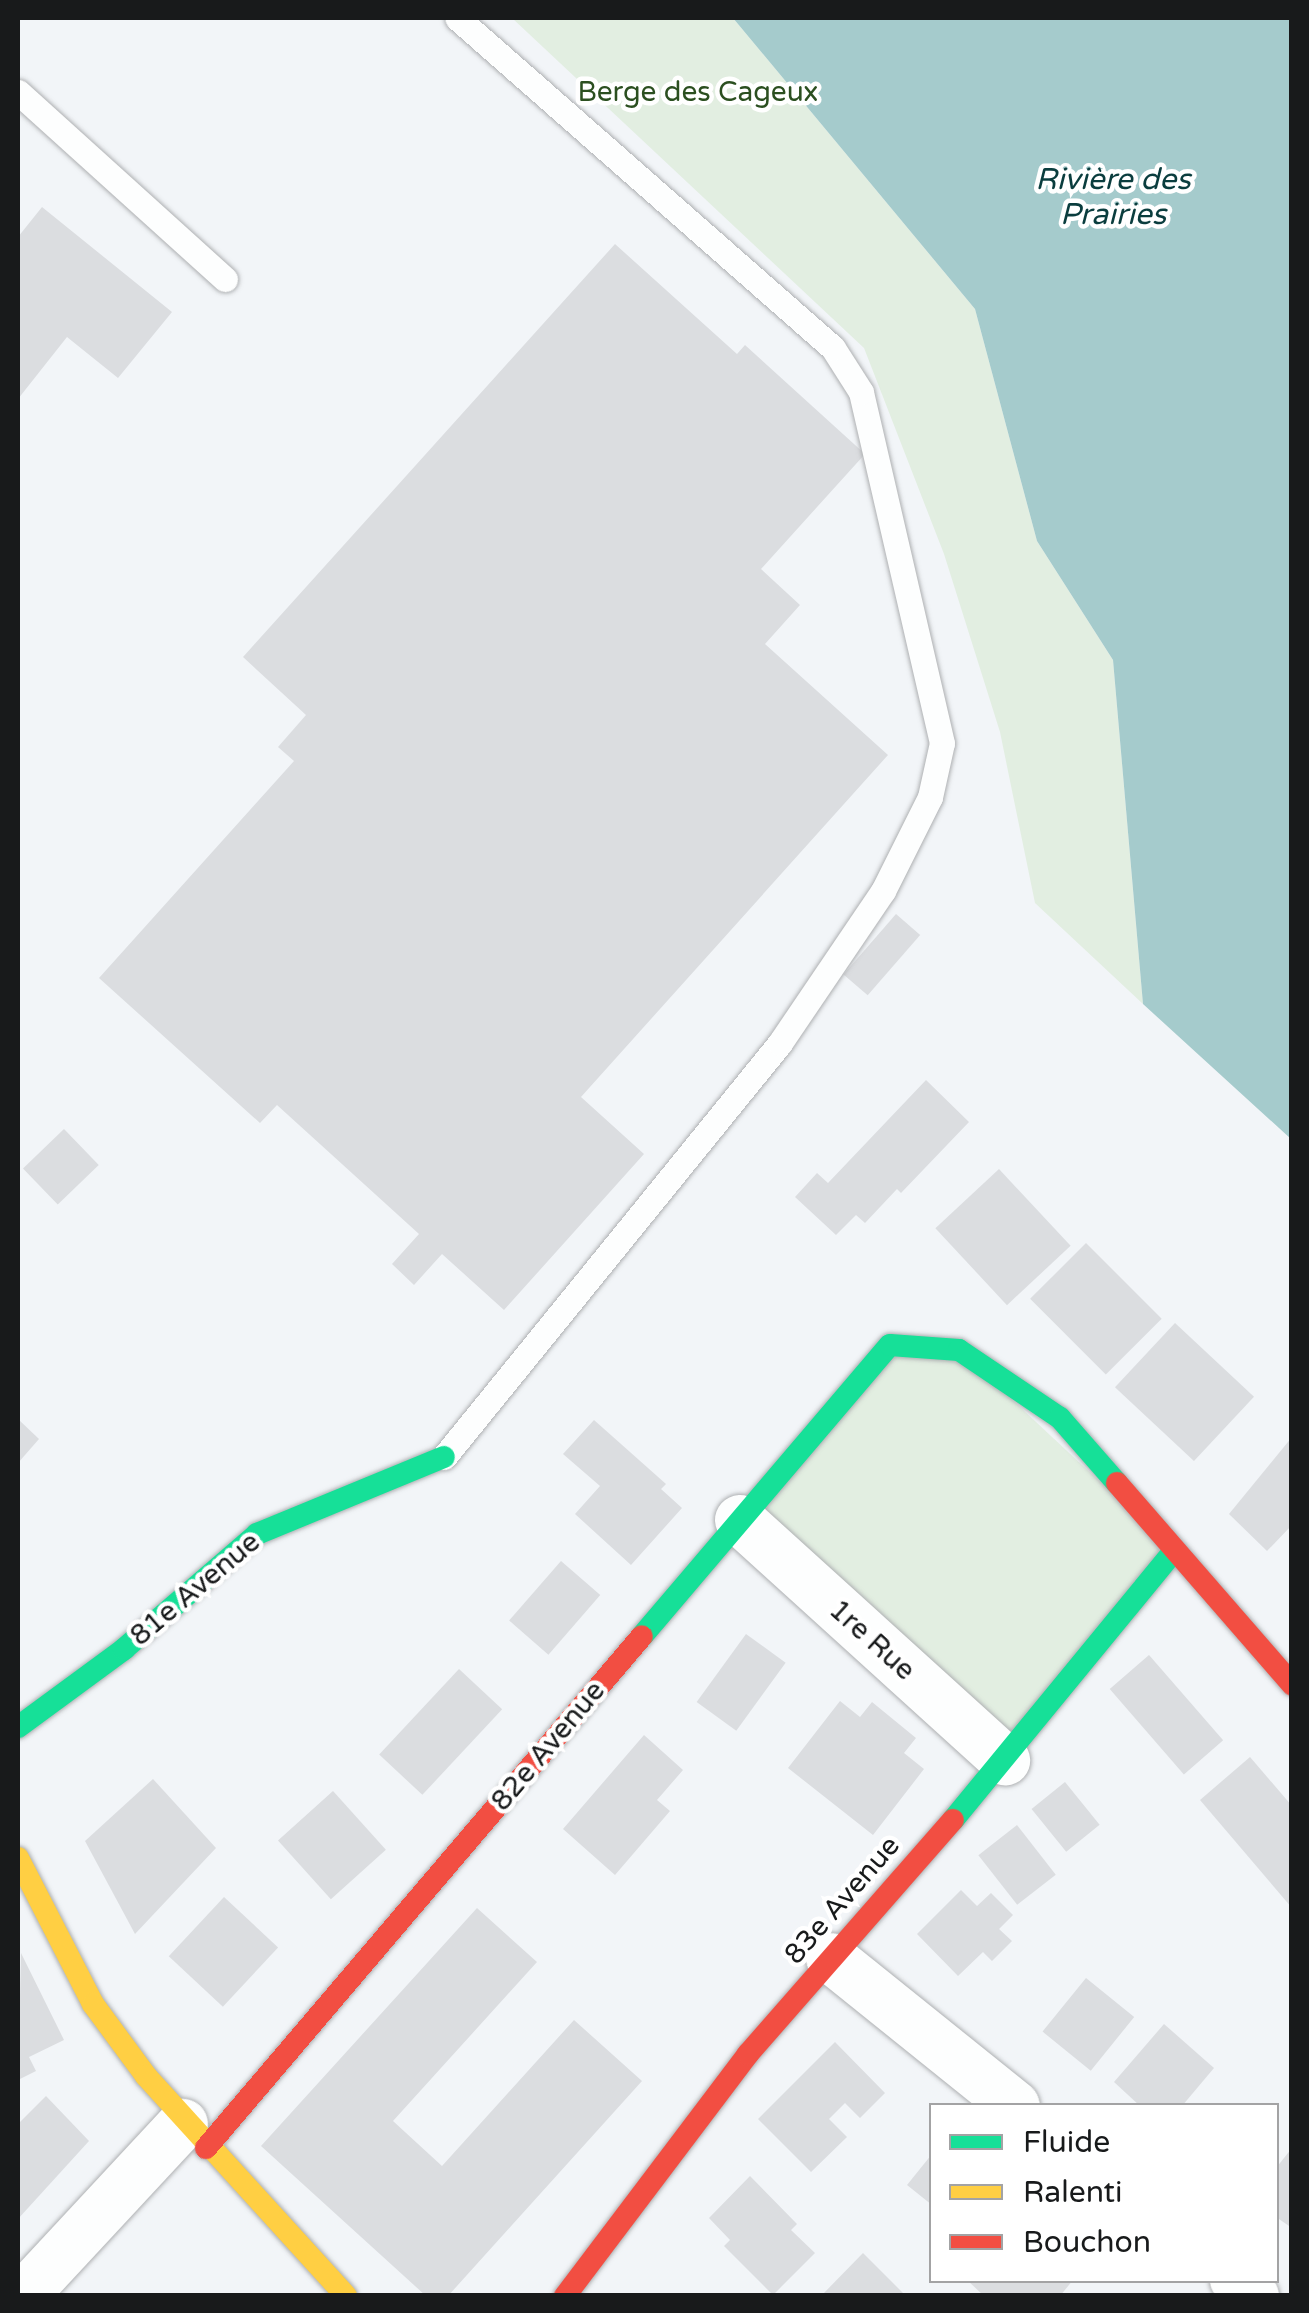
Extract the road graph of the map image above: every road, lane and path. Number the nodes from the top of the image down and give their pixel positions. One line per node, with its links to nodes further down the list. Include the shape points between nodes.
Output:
1 (458, 18): 4 (lane, via 833,348 862,392 942,744 930,797 882,891 780,1043)
2 (18, 92): 3 (lane)
3 (226, 279)
4 (444, 1457): 8 (street, 81e Avenue, via 257,1534 124,1649)
5 (740, 1520): 6 (street, 82e Avenue, via 890,1345 959,1350 1060,1418); 9 (street, 1re Rue); 13 (street, 82e Avenue)
6 (1174, 1551): 7 (street); 9 (street, 83e Avenue)
7 (1292, 1684)
8 (18, 1728)
9 (1005, 1760): 11 (street, 83e Avenue)
10 (18, 1862): 13 (street, via 94,2004)
11 (831, 1958): 12 (street); 16 (street, 83e Avenue, via 748,2054)
12 (1012, 2103)
13 (194, 2136): 14 (street, 82e Avenue); 15 (street)
14 (23, 2296)
15 (346, 2296)
16 (565, 2296)

